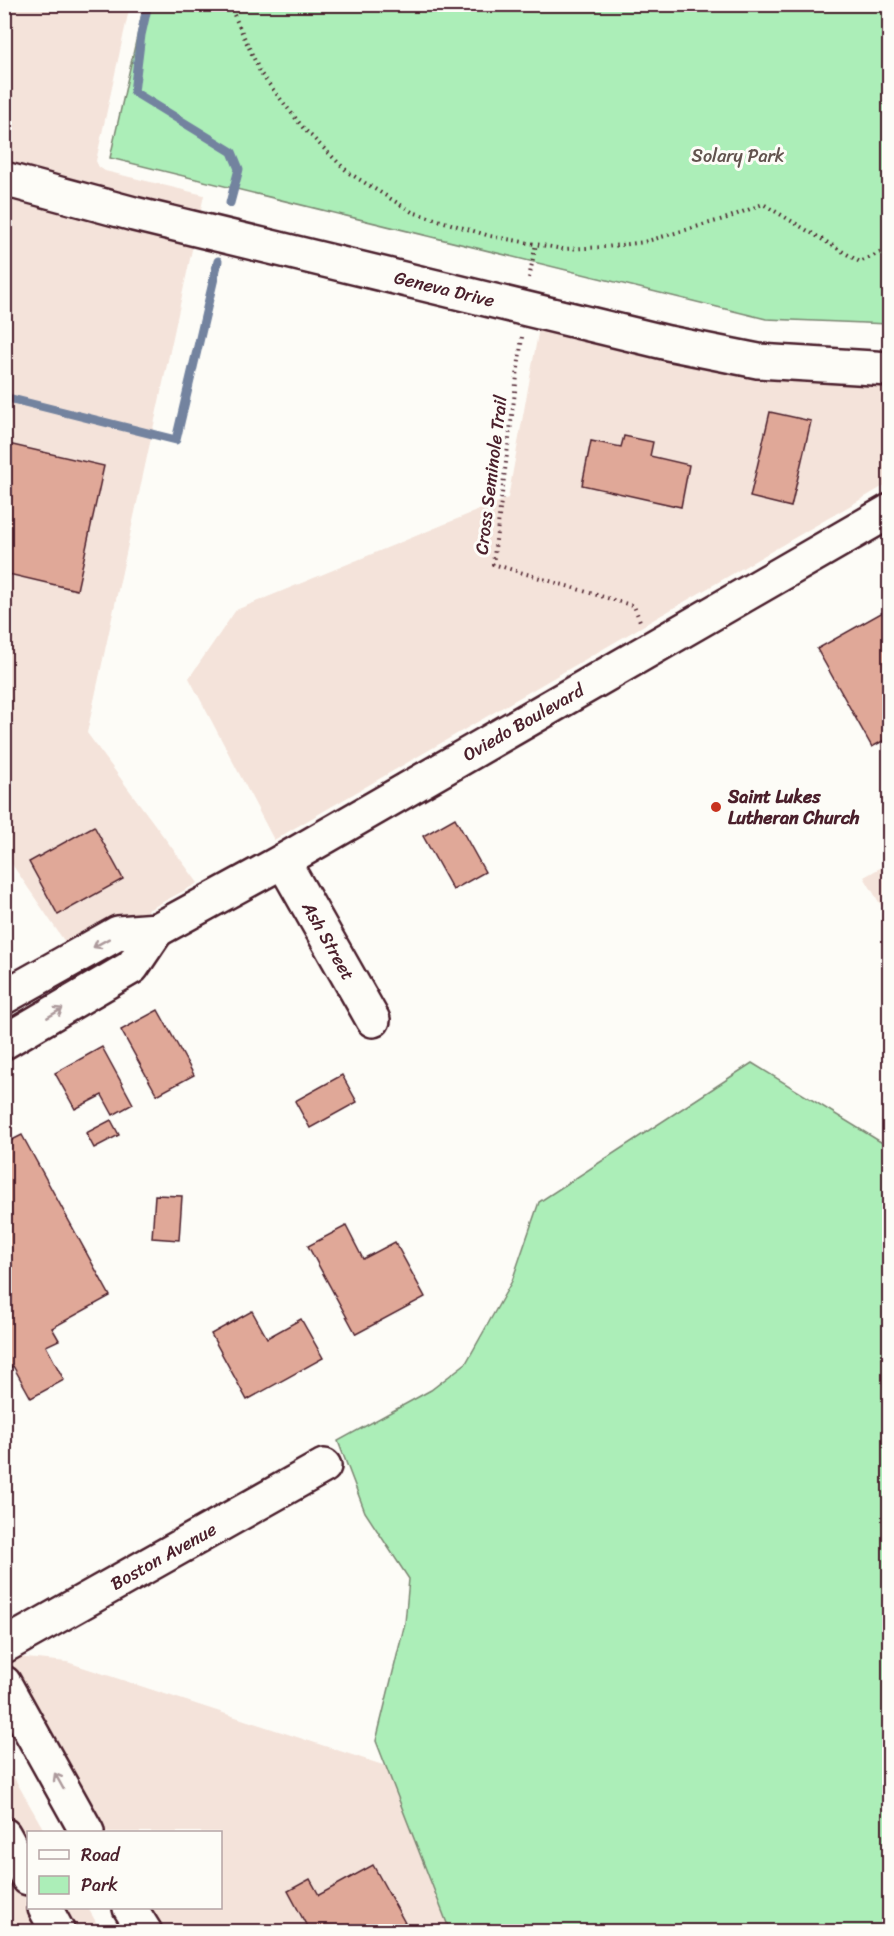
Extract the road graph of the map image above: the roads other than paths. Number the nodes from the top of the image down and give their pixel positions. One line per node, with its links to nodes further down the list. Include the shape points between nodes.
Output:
1 (4, 179): 2 (main road, Geneva Drive, via 145,217 668,343 758,362)
2 (890, 369)
3 (890, 511): 4 (main road, Oviedo Boulevard)
4 (283, 861): 5 (main road, Oviedo Boulevard); 7 (main road, Ash Street)
5 (157, 930): 6 (main road, Oviedo Boulevard, one-way to 6, via 118,933); 8 (main road, Oviedo Boulevard, one-way to 5, via 132,967)
6 (4, 997)
7 (373, 1020)
8 (4, 1042)
9 (324, 1466): 10 (main road, Boston Avenue)
10 (4, 1647)
11 (4, 1683): 12 (main road, one-way to 11)
12 (86, 1831)
13 (4, 1835): 14 (main road)
14 (27, 1876)
15 (46, 1909): 17 (main road)
16 (131, 1909): 18 (main road)
17 (58, 1932)
18 (145, 1932)

